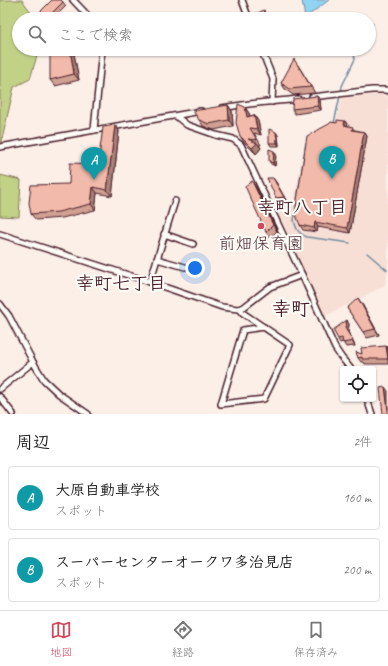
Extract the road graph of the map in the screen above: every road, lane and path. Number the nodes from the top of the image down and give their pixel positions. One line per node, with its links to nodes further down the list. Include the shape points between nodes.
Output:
1 (73, 0): 3 (street)
2 (242, 0): 4 (street)
3 (84, 12)
4 (246, 12)
5 (101, 56): 14 (street)
6 (264, 56): 10 (street, via 273,79)
7 (387, 88): 9 (street)
8 (301, 98): 10 (street)
9 (308, 98)
10 (272, 102): 11 (street)
11 (214, 109)
12 (206, 110): 13 (street)
13 (176, 116): 14 (street); 22 (street, via 187,125 233,139 241,145)
14 (94, 130): 15 (street)
15 (0, 147)
16 (175, 201): 18 (street)
17 (0, 234): 23 (street)
18 (164, 234): 19 (street); 20 (street)
19 (193, 244)
20 (157, 259): 21 (street); 23 (street)
21 (185, 268)
22 (302, 275): 25 (street, via 270,287); 28 (street, via 334,348)
23 (150, 282): 25 (street, via 222,307)
24 (0, 304): 27 (street)
25 (240, 309): 26 (street)
26 (264, 327): 26 (street, via 290,345 264,399 221,404 242,330)
27 (33, 362): 29 (street); 33 (street, via 44,380)
28 (348, 366)
29 (0, 389)
30 (0, 397): 32 (street)
31 (368, 402): 34 (street)
32 (13, 414)
33 (88, 414)
34 (372, 414)

